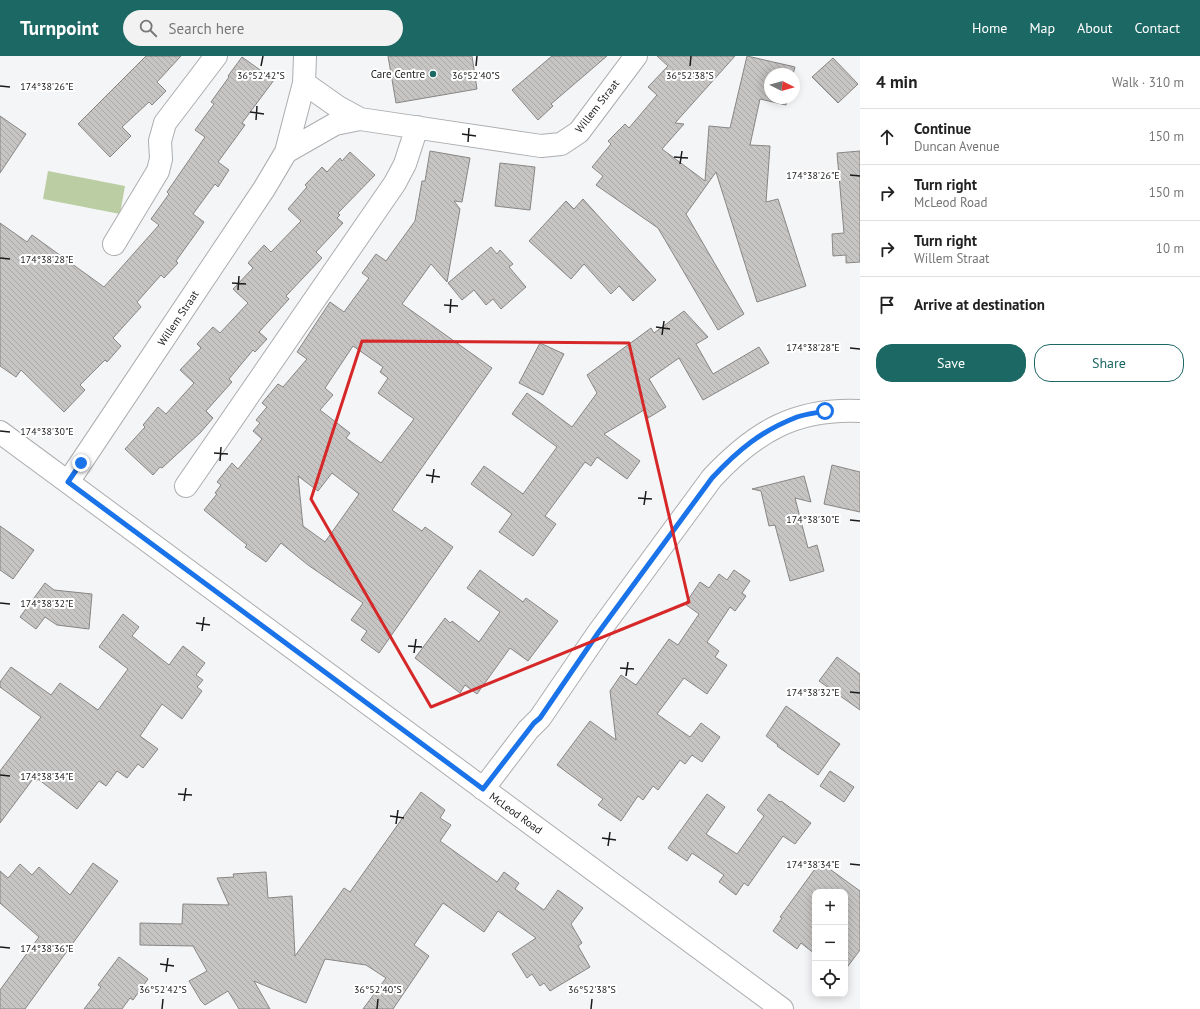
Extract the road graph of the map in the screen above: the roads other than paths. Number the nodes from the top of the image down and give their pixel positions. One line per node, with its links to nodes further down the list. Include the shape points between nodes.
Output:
1 (216, 56): 8 (street, via 168,119 160,141 161,159 158,171)
2 (305, 56): 4 (street, Willem Straat)
3 (636, 56): 6 (street, Willem Straat, via 579,132 561,144 541,146)
4 (304, 83): 5 (street, Willem Straat); 7 (street, Willem Straat)
5 (360, 119): 6 (street, Willem Straat); 7 (street, Willem Straat, via 335,124)
6 (417, 127): 12 (street, via 405,164 395,183)
7 (286, 152): 11 (street, Willem Straat, via 264,189)
8 (114, 244)
9 (860, 410): 13 (street, via 825,411 799,417 750,442 730,459 712,478 598,633 540,718)
10 (0, 432): 11 (street, McLeod Road)
11 (68, 482): 13 (street, McLeod Road)
12 (186, 486)
13 (483, 789): 14 (street, McLeod Road)
14 (782, 1009)

